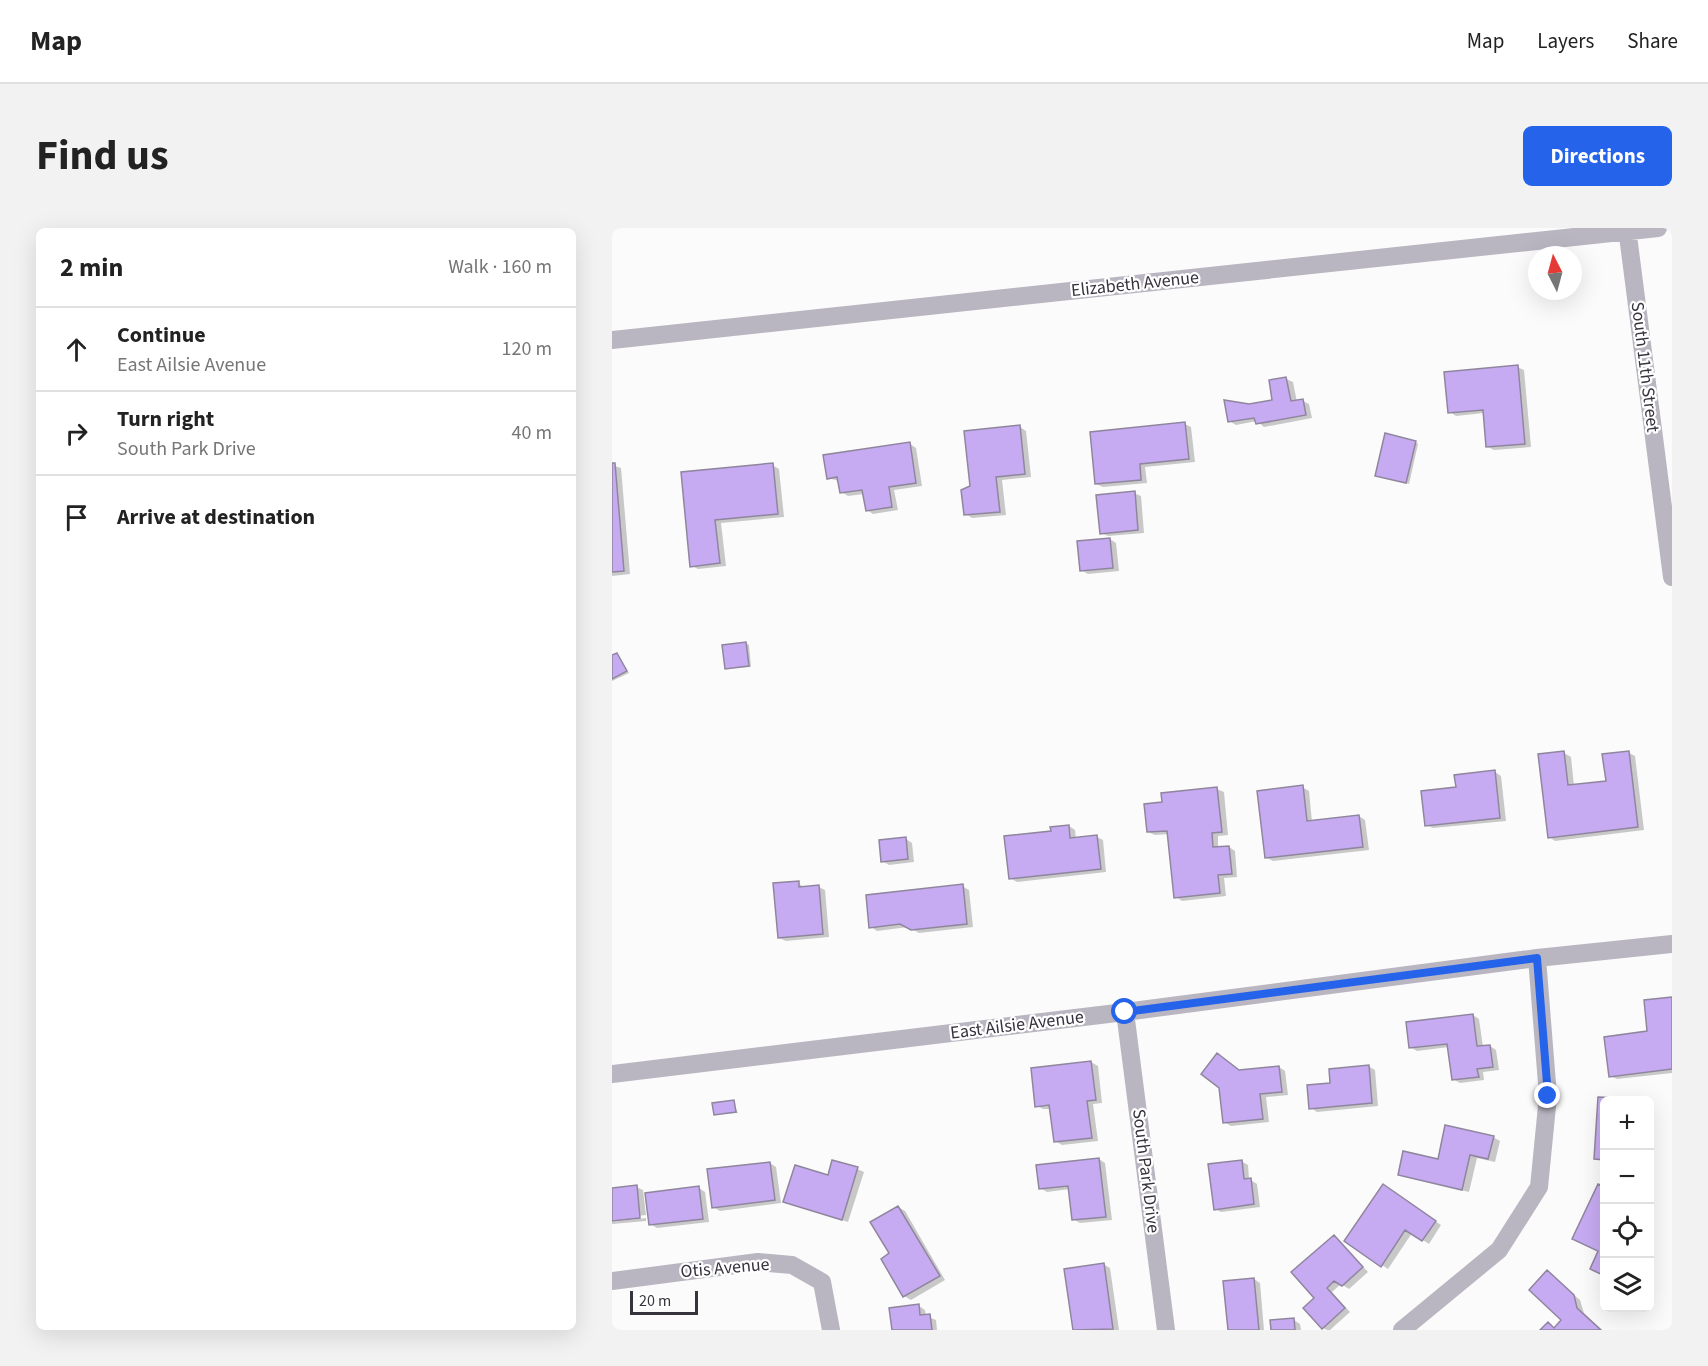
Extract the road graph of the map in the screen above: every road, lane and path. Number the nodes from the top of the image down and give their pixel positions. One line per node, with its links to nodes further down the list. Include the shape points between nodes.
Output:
1 (1658, 228): 2 (street, Elizabeth Avenue)
2 (1627, 230): 3 (street, Elizabeth Avenue); 4 (street, South 11th Street)
3 (612, 340)
4 (1672, 577)
5 (1672, 944): 6 (street, East Ailsie Avenue)
6 (1537, 958): 7 (street, East Ailsie Avenue); 12 (street, via 1548,1096 1539,1186 1499,1250)
7 (1125, 1012): 8 (street, East Ailsie Avenue); 11 (street, South Park Drive)
8 (612, 1074)
9 (612, 1281): 10 (street, Otis Avenue, via 758,1262 792,1265 822,1282)
10 (831, 1330)
11 (1166, 1330)
12 (1402, 1330)

